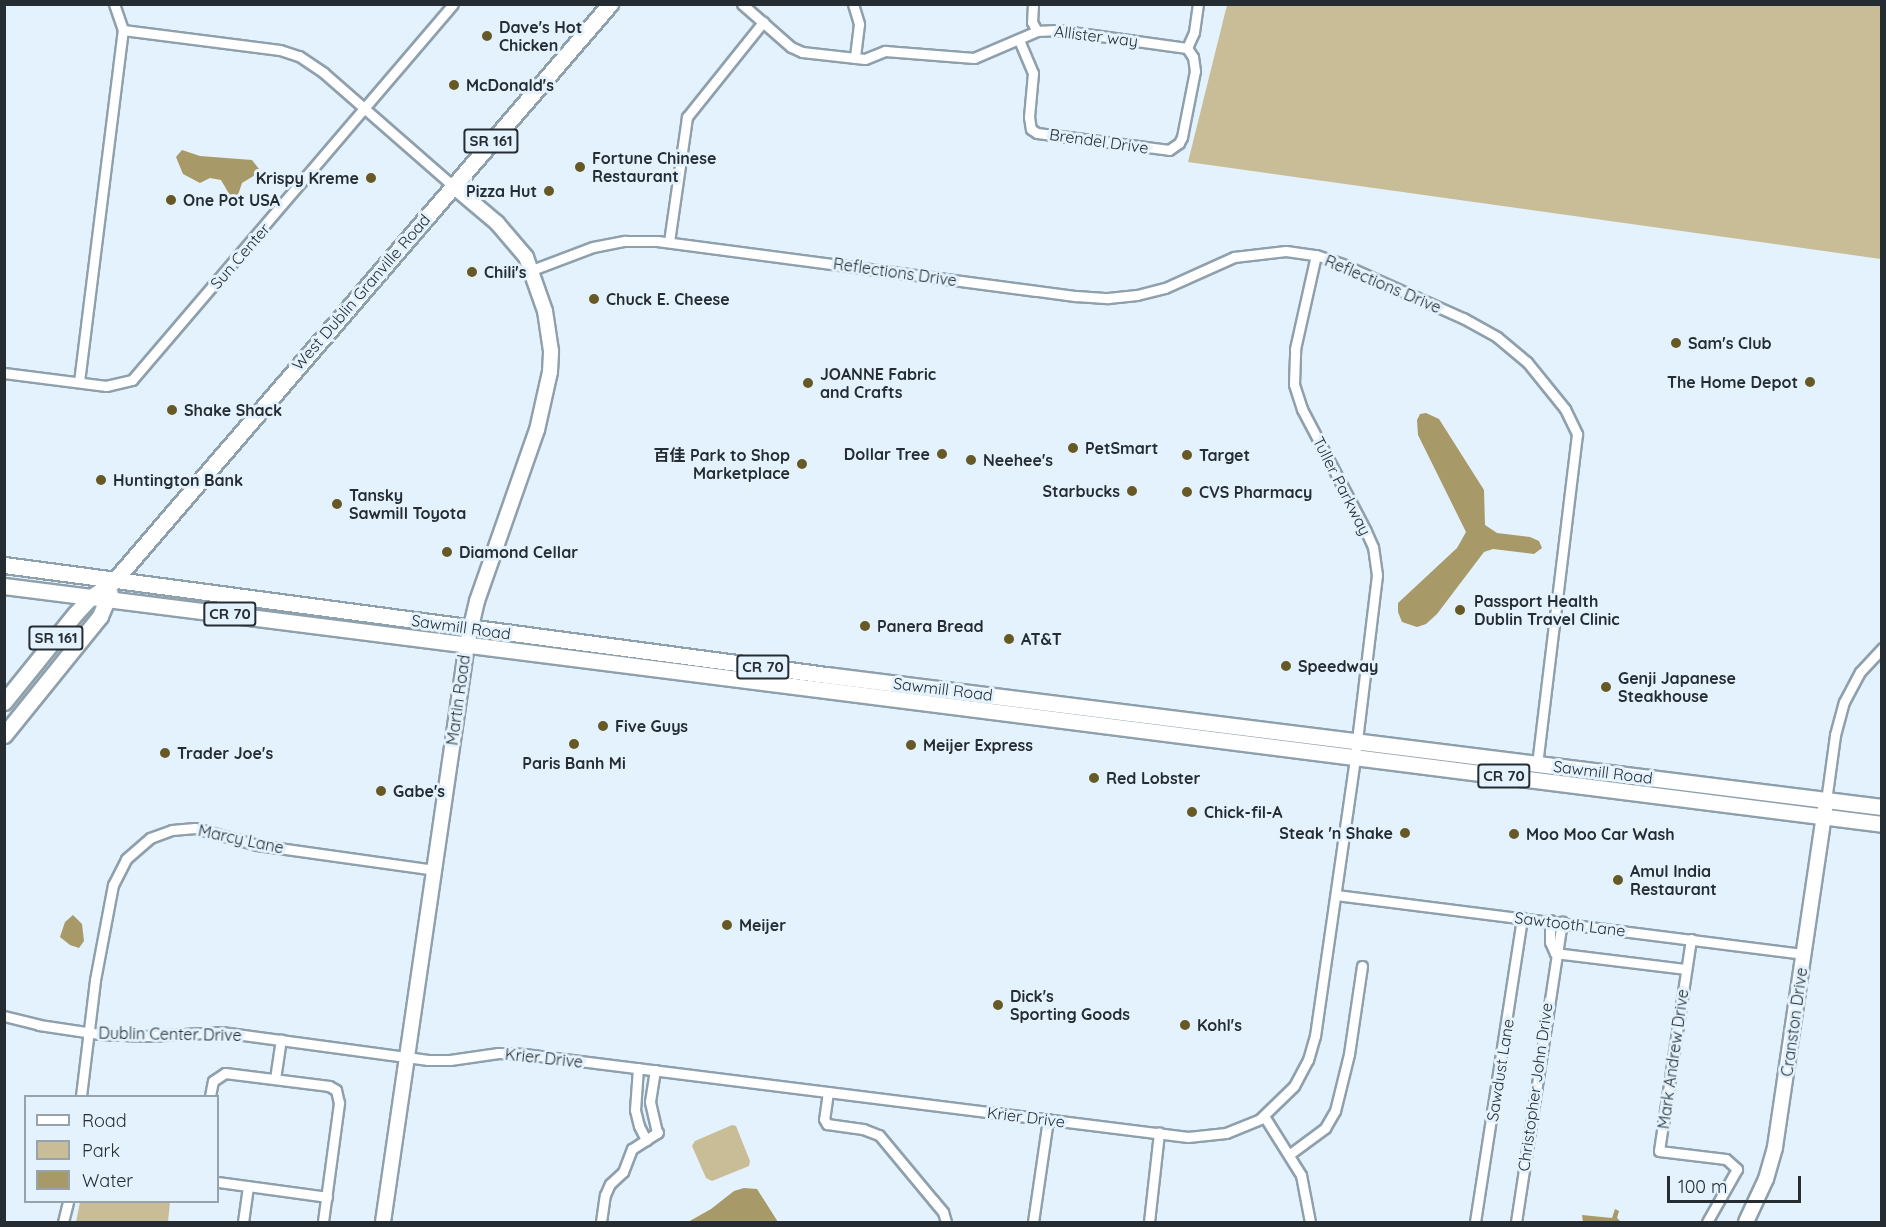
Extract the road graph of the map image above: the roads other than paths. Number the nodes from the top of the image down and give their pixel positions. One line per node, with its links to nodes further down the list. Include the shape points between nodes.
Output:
1 (114, 4): 9 (street)
2 (453, 4): 14 (street, Sun Center)
3 (610, 4): 15 (main road, West Dublin Granville Road / SR 161)
4 (742, 4): 8 (street, Allister way)
5 (853, 4): 13 (street, via 859,24)
6 (1033, 4): 10 (street, via 1032,22)
7 (1198, 4): 12 (street, via 1194,32)
8 (763, 22): 13 (street, Allister way, via 802,52); 16 (street, via 687,117)
9 (123, 30): 14 (street, via 288,52 309,61); 20 (street)
10 (1037, 31): 11 (street, Allister way); 12 (street, Allister way, via 1057,30)
11 (1019, 40): 12 (street, Brendel Drive, via 1033,73 1031,129 1037,133 1169,150 1182,136 1196,71); 13 (street, Allister way, via 974,58 885,51 865,60)
12 (1186, 48)
13 (855, 58)
14 (365, 108): 15 (street); 20 (street, Sun Center, via 132,380 116,385)
15 (452, 185): 18 (street, Martin Road, via 513,238); 22 (main road, West Dublin Granville Road / SR 161)
16 (669, 242): 17 (street, Reflections Drive, via 1092,297 1151,292 1247,254 1286,251); 18 (street, Reflections Drive, via 604,244)
17 (1316, 255): 31 (street, Tuller Parkway, via 1295,349 1294,384 1302,409 1366,531 1376,564); 33 (street, Reflections Drive, via 1372,276 1497,337 1534,369 1573,422 1577,442)
18 (532, 270): 26 (street, Martin Road, via 549,331 548,389)
19 (4, 373): 20 (street, Sun Center)
20 (79, 382)
21 (4, 565): 22 (main road, Sawmill Road / CR 70)
22 (114, 581): 24 (main road, West Dublin Granville Road / SR 161); 25 (main road, West Dublin Granville Road / SR 161); 26 (main road, Sawmill Road / CR 70)
23 (4, 586): 24 (main road, Sawmill Road / CR 70)
24 (90, 598): 25 (main road, Sawmill Road / CR 70); 29 (main road, West Dublin Granville Road / SR 161)
25 (108, 600): 27 (main road, Sawmill Road / CR 70); 30 (main road, West Dublin Granville Road / SR 161, via 100,616)
26 (470, 628): 27 (street, Martin Road); 31 (main road, Sawmill Road / CR 70)
27 (466, 644): 32 (main road, Sawmill Road / CR 70); 38 (street, Martin Road)
28 (1881, 648): 34 (street, via 1860,672 1844,702)
29 (4, 702)
30 (4, 735)
31 (1357, 741): 32 (street, Tuller Parkway); 33 (main road, Sawmill Road / CR 70)
32 (1355, 757): 36 (main road, Sawmill Road / CR 70); 39 (street, Krier Drive)
33 (1537, 764): 34 (main road, Sawmill Road / CR 70)
34 (1826, 801): 35 (main road, Sawmill Road / CR 70); 36 (street)
35 (1881, 807)
36 (1824, 816): 37 (main road, Sawmill Road / CR 70); 45 (street, Cranston Drive)
37 (1881, 824)
38 (434, 870): 49 (street, Marcy Lane, via 251,844 195,828 157,834 126,859 113,885); 51 (street, Martin Road)
39 (1336, 895): 40 (street, Sawtooth Lane); 58 (street, Krier Drive, via 1311,1052 1294,1086)
40 (1522, 918): 41 (street, Sawtooth Lane); 76 (street, Sawdust Lane)
41 (1550, 921): 42 (street, Sawtooth Lane); 44 (street, Christopher John Drive, via 1550,942)
42 (1562, 922): 43 (street, Sawtooth Lane); 44 (street, Christopher John Drive)
43 (1691, 939): 45 (street, Sawtooth Lane); 47 (street, Mark Andrew Drive)
44 (1555, 952): 47 (street, Mark Andrew Drive); 77 (street, Christopher John Drive)
45 (1804, 954): 79 (street, Cranston Drive, via 1775,1147 1766,1179)
46 (1362, 966): 62 (street, via 1349,1054 1335,1111 1325,1128)
47 (1686, 969): 78 (street, Mark Andrew Drive, via 1659,1151 1726,1159 1737,1169)
48 (4, 1016): 49 (street, Dublin Center Drive)
49 (89, 1032): 50 (street, Dublin Center Drive, via 139,1036 215,1032); 56 (street, Marcy Lane)
50 (281, 1040): 51 (street, Dublin Center Drive); 54 (street)
51 (408, 1057): 52 (street, Krier Drive, via 446,1060 513,1053); 70 (street, Martin Road)
52 (638, 1068): 53 (street, Krier Drive); 61 (street, via 635,1110)
53 (655, 1070): 55 (street, Krier Drive); 61 (street, via 650,1111 657,1132)
54 (275, 1079): 57 (street, via 221,1074 213,1081); 65 (street, via 329,1086 338,1092)
55 (828, 1092): 59 (street, Krier Drive); 72 (street, via 824,1119 827,1124 879,1135 933,1200)
56 (81, 1095)
57 (210, 1095)
58 (1264, 1116): 60 (street, Krier Drive, via 1213,1136); 62 (street)
59 (1048, 1119): 60 (street, Krier Drive); 73 (street)
60 (1159, 1133): 74 (street)
61 (646, 1140): 71 (street, via 632,1149 623,1172 610,1184)
62 (1290, 1155): 75 (street, via 1301,1175)
63 (219, 1182): 64 (street)
64 (248, 1186): 65 (street); 68 (street)
65 (327, 1197): 69 (street)
66 (68, 1203): 67 (street)
67 (63, 1222)
68 (243, 1222)
69 (323, 1222)
70 (383, 1222)
71 (601, 1222)
72 (946, 1222)
73 (1033, 1222)
74 (1149, 1222)
75 (1310, 1222)
76 (1475, 1222)
77 (1516, 1222)
78 (1707, 1222)
79 (1746, 1222)

